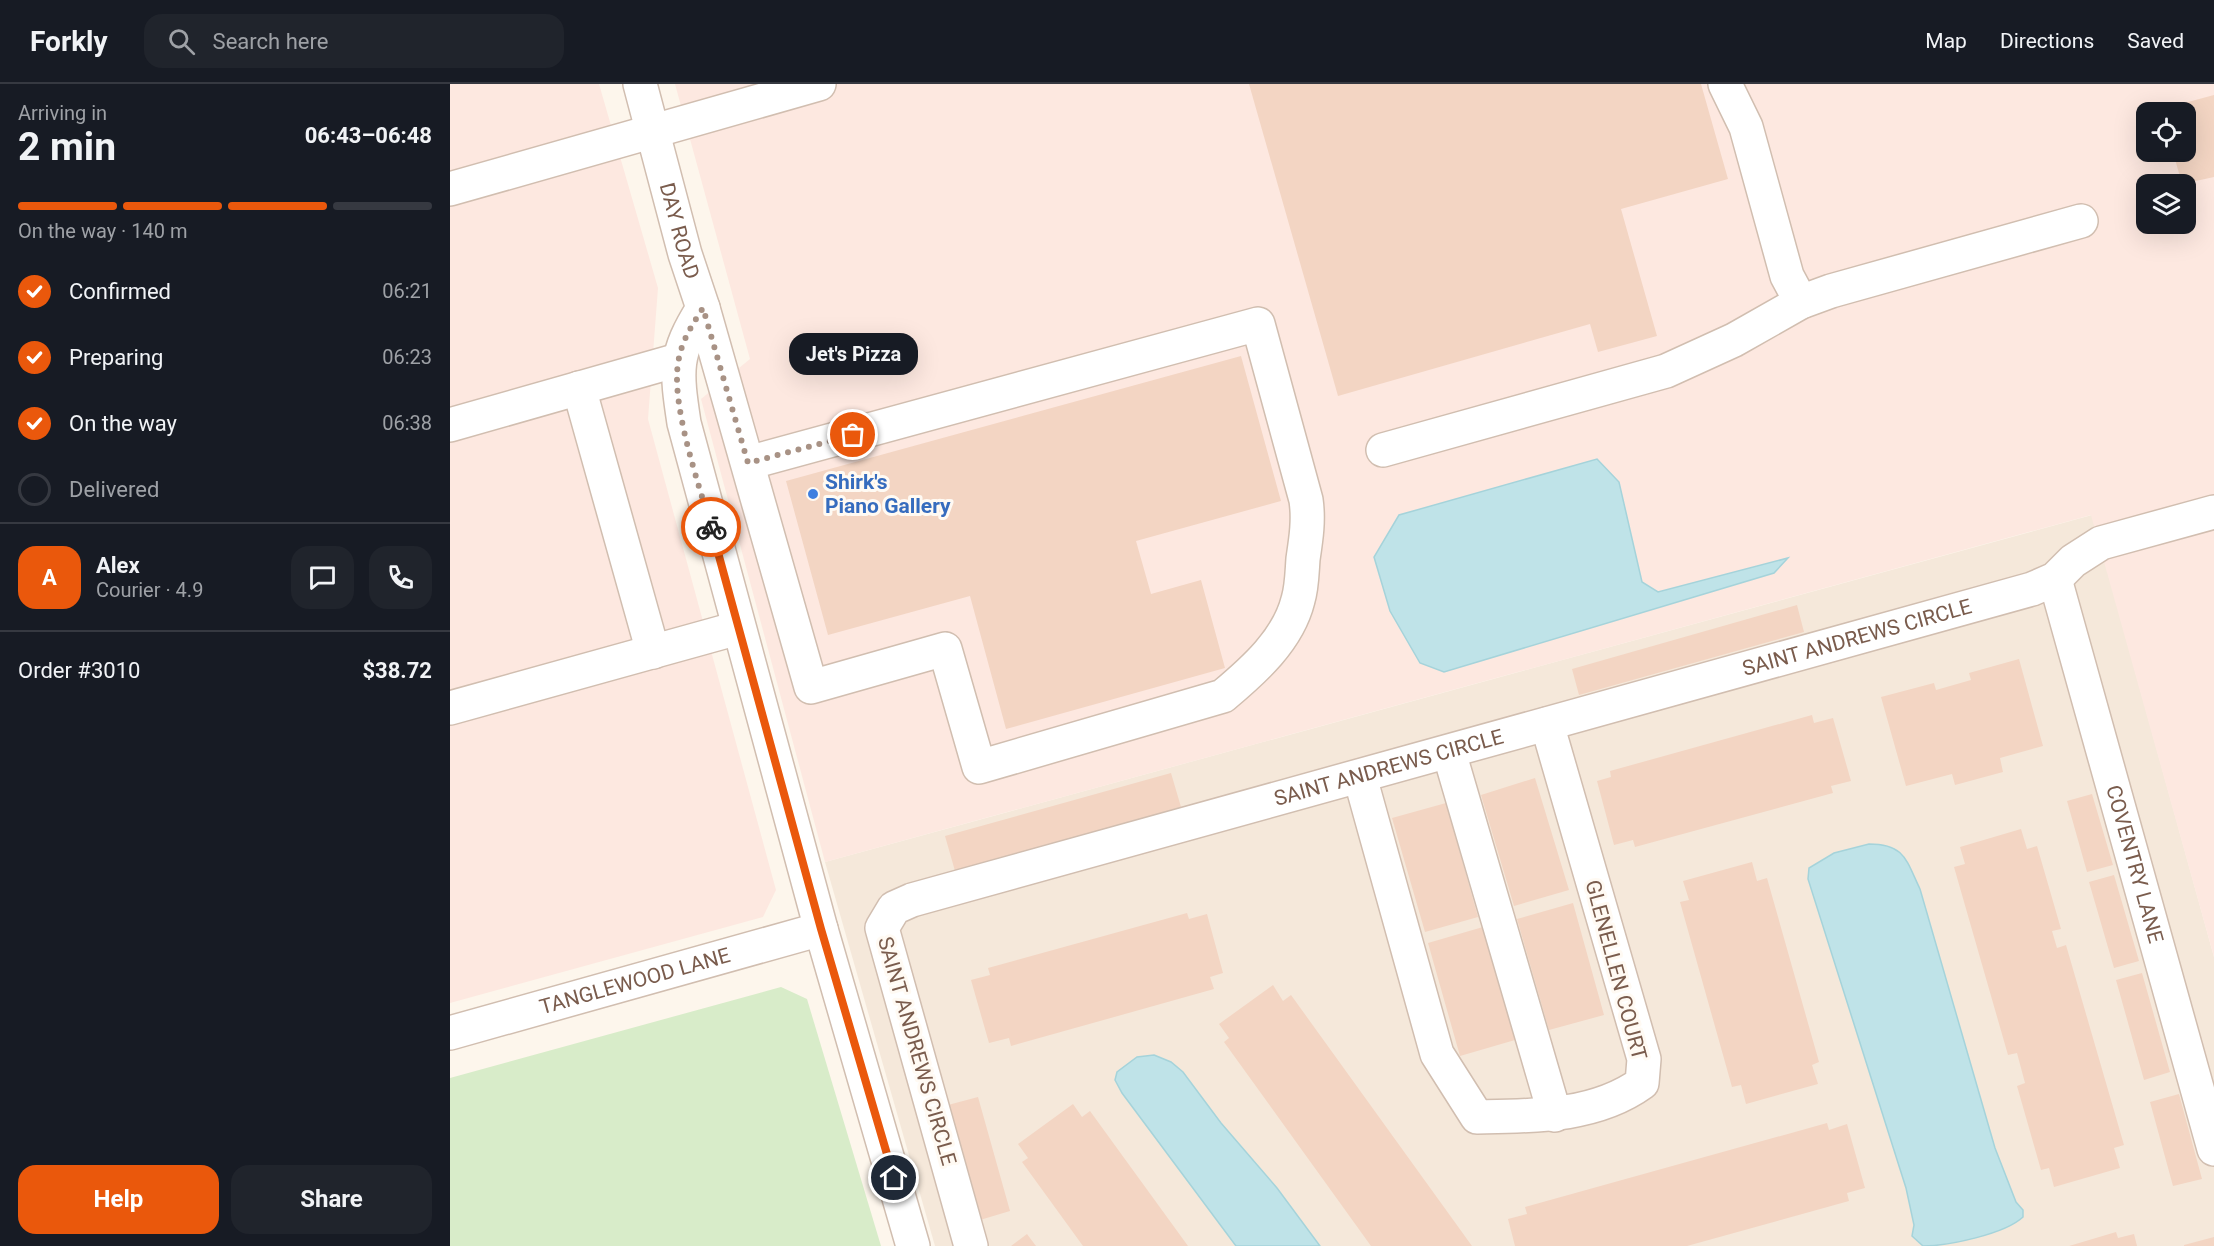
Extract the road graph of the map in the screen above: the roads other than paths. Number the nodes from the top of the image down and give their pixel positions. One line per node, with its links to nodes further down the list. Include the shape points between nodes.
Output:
1 (640, 84): 4 (street, DAY ROAD)
2 (819, 84): 4 (street)
3 (1725, 84): 7 (street, via 1746,127 1787,276)
4 (652, 131): 5 (street); 8 (street, DAY ROAD)
5 (450, 189)
6 (2082, 221): 7 (street)
7 (1801, 302): 12 (street, via 1734,340 1666,371)
8 (703, 308): 9 (street, via 685,336); 13 (street, DAY ROAD)
9 (678, 360): 10 (street); 16 (street, via 684,423)
10 (579, 388): 11 (street); 17 (street)
11 (450, 425)
12 (1383, 450)
13 (748, 463): 13 (street, DAY ROAD, via 811,687 945,649 980,767 1223,696 1279,641 1299,599 1308,516 1306,500 1258,324)
14 (2214, 512): 15 (street, SAINT ANDREWS CIRCLE, via 2102,543 2073,561)
15 (2055, 579): 19 (street, SAINT ANDREWS CIRCLE); 25 (street, COVENTRY LANE)
16 (738, 628): 17 (street); 22 (street)
17 (653, 652): 18 (street)
18 (450, 708)
19 (1547, 724): 20 (street, SAINT ANDREWS CIRCLE); 24 (street, GLENELLEN COURT, via 1644,1059 1642,1083 1623,1097)
20 (1449, 752): 21 (street, SAINT ANDREWS CIRCLE); 24 (street)
21 (1360, 777): 24 (street, GLENELLEN COURT, via 1437,1054 1477,1117); 27 (street, SAINT ANDREWS CIRCLE, via 912,900 887,916 882,928)
22 (821, 929): 23 (street, TANGLEWOOD LANE); 26 (street)
23 (450, 1033)
24 (1555, 1115)
25 (2214, 1149)
26 (914, 1246)
27 (971, 1246)

